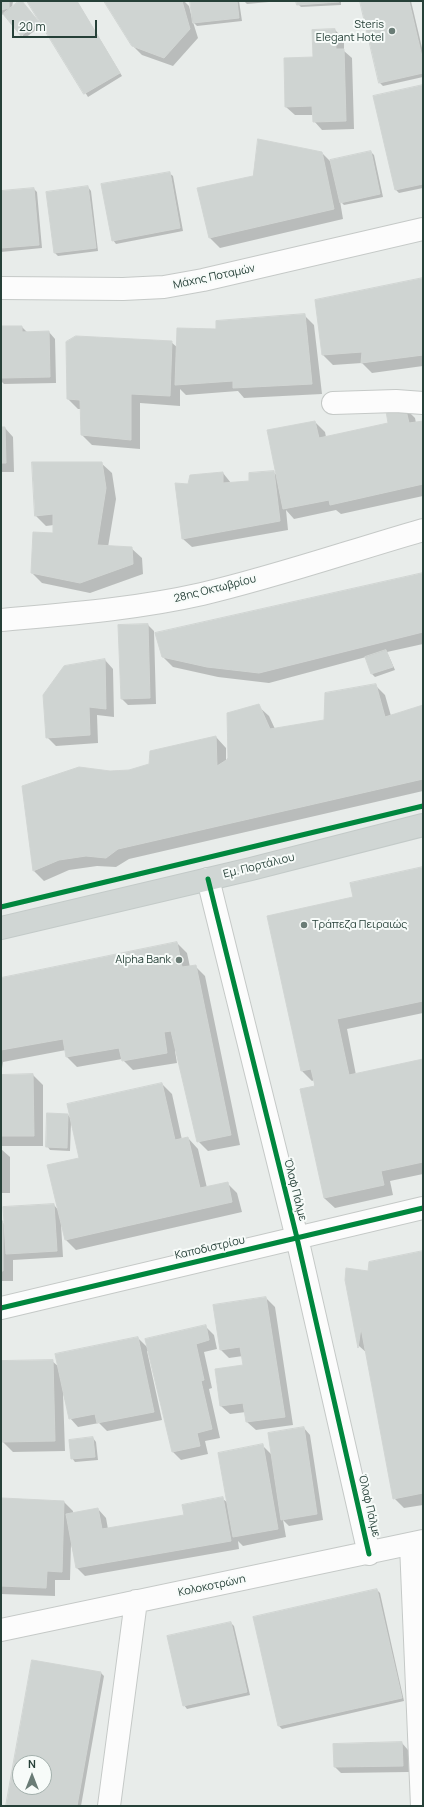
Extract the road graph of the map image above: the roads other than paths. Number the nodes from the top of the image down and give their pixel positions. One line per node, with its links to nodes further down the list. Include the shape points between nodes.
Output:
1 (423, 229): 2 (street, Μάχης Ποταμών, via 211,279 164,287)
2 (1, 288)
3 (333, 403): 4 (street)
4 (423, 403)
5 (423, 530): 6 (street, 28ης Οκτωβρίου, via 202,594 99,611)
6 (1, 620)
7 (423, 825): 8 (main road, Εμ. Πορτάλιου)
8 (208, 878): 9 (main road, Εμ. Πορτάλιου); 11 (street, Όλαφ Πάλμε)
9 (1, 928)
10 (423, 1208): 11 (street, Καποδιστρίου)
11 (297, 1238): 12 (street, Καποδιστρίου); 14 (street, Όλαφ Πάλμε)
12 (1, 1308)
13 (417, 1543): 14 (street, Κολοκοτρώνη); 18 (street)
14 (369, 1554): 15 (street, Κολοκοτρώνη)
15 (136, 1602): 16 (street, Κολοκοτρώνη); 17 (street)
16 (1, 1630)
17 (109, 1806)
18 (422, 1806)

